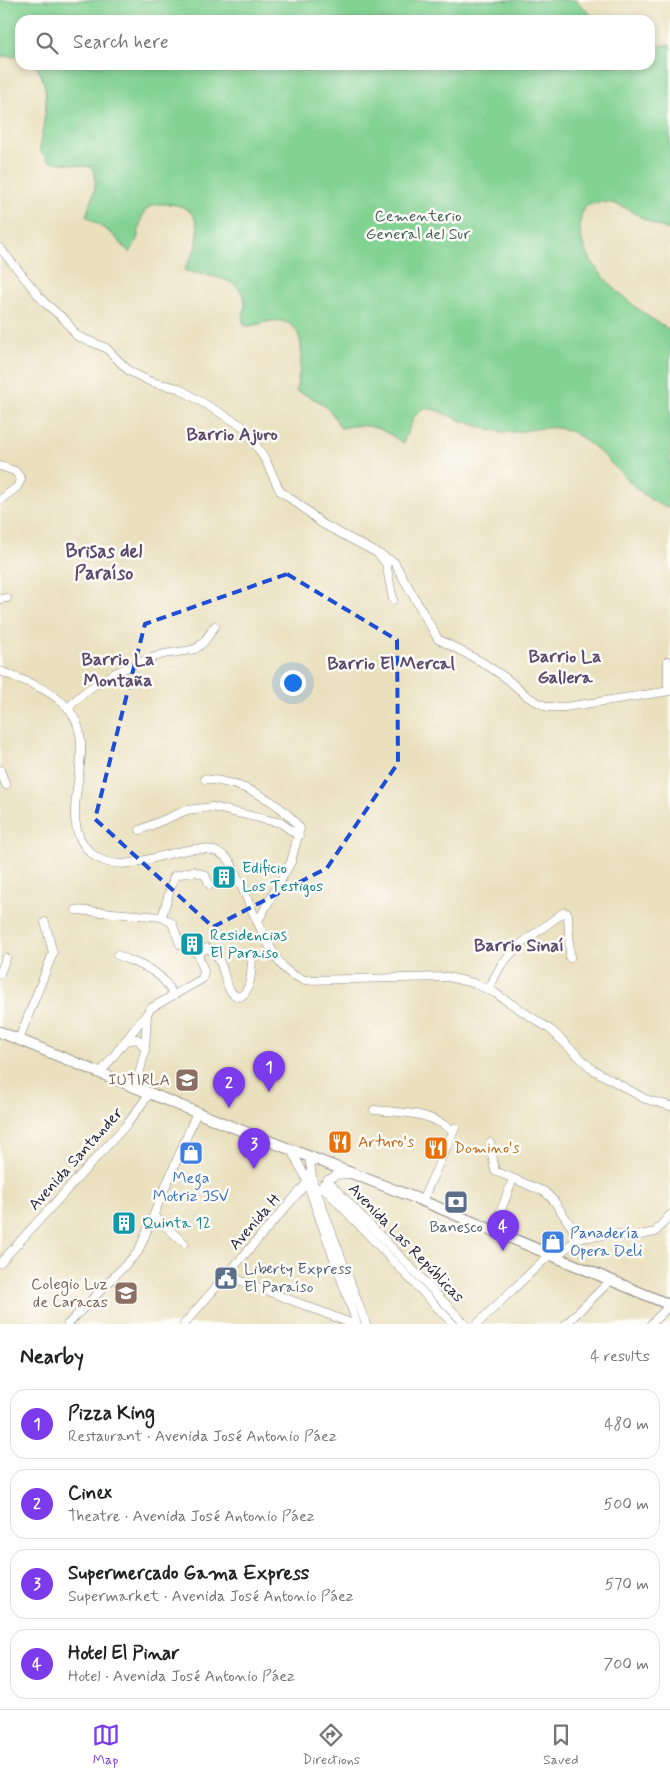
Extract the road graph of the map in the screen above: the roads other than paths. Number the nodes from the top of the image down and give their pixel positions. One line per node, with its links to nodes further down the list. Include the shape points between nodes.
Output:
1 (0, 248): 4 (street, via 77,336 106,348 129,371 151,382 178,388 240,424 266,460 280,492 321,524)
2 (0, 466): 3 (street, via 15,471 21,479)
3 (0, 500)
4 (363, 544): 5 (street, via 384,560); 9 (street, via 394,562 438,638 482,662 536,703 556,708)
5 (393, 600)
6 (215, 626): 10 (street, via 194,649 164,654 134,665 89,688)
7 (668, 661): 9 (street)
8 (0, 671): 10 (street, via 45,690)
9 (669, 691)
10 (69, 708): 19 (street, via 80,743 81,767 73,814 75,828 91,854 117,864 202,848 223,854 230,861)
11 (0, 770): 13 (street)
12 (204, 779): 15 (street, via 229,783 269,800 292,818 300,828)
13 (6, 785)
14 (140, 830): 15 (street, via 187,810 212,807 280,823)
15 (299, 836): 19 (street, via 285,876)
16 (210, 884): 18 (street, via 206,875 193,871 174,876)
17 (76, 910): 18 (street)
18 (162, 917): 21 (street, via 172,923 180,944)
19 (258, 921): 27 (street, via 279,962 305,980 448,976)
20 (45, 922): 31 (street, via 53,953)
21 (198, 954): 23 (street, via 206,948 215,953 230,991 240,997 250,984); 28 (street, via 204,971 202,979)
22 (117, 955): 28 (street, via 156,972 164,978)
23 (252, 956)
24 (6, 958): 26 (street)
25 (570, 958): 27 (street, via 568,914 564,912 518,946 501,964)
26 (0, 974)
27 (488, 990): 37 (street, via 551,1030 592,1069 645,1099)
28 (172, 994): 29 (street)
29 (147, 1014): 32 (street); 33 (street)
30 (0, 1032): 31 (main road)
31 (18, 1039): 34 (main road)
32 (125, 1041): 33 (street, via 138,1039); 34 (street)
33 (145, 1050): 35 (street)
34 (101, 1072): 35 (main road)
35 (136, 1087): 36 (main road)
36 (150, 1093): 39 (main road); 55 (street, Avenida Santander, via 128,1123)
37 (670, 1106)
38 (374, 1110): 47 (street, via 424,1115 436,1118 454,1130)
39 (197, 1112): 41 (main road); 50 (street)
40 (490, 1143): 44 (street, via 495,1171)
41 (291, 1150): 42 (main road); 45 (street)
42 (310, 1156): 43 (main road); 48 (street, via 313,1182)
43 (352, 1173): 46 (street, via 336,1175); 47 (main road)
44 (513, 1179): 51 (street); 52 (street, via 545,1192)
45 (307, 1183): 56 (street, Avenida H); 64 (street)
46 (324, 1183): 48 (street); 66 (street, Avenida Las Repúblicas); 67 (street, Avenida Las Repúblicas)
47 (422, 1201): 51 (main road)
48 (320, 1202): 65 (street)
49 (670, 1215): 52 (street, via 655,1232 646,1235)
50 (154, 1217): 53 (street); 59 (street, via 138,1252)
51 (492, 1231): 54 (main road)
52 (579, 1238): 54 (street)
53 (184, 1243)
54 (556, 1258): 57 (main road); 68 (street)
55 (0, 1263)
56 (226, 1275): 62 (street, Avenida H); 63 (street)
57 (611, 1280): 58 (main road); 69 (street)
58 (670, 1305): 70 (street)
59 (82, 1312): 60 (street); 61 (street)
60 (68, 1324)
61 (73, 1324)
62 (184, 1324)
63 (353, 1324)
64 (357, 1324)
65 (365, 1324)
66 (453, 1324)
67 (465, 1324)
68 (477, 1324)
69 (566, 1324)
70 (651, 1324)

